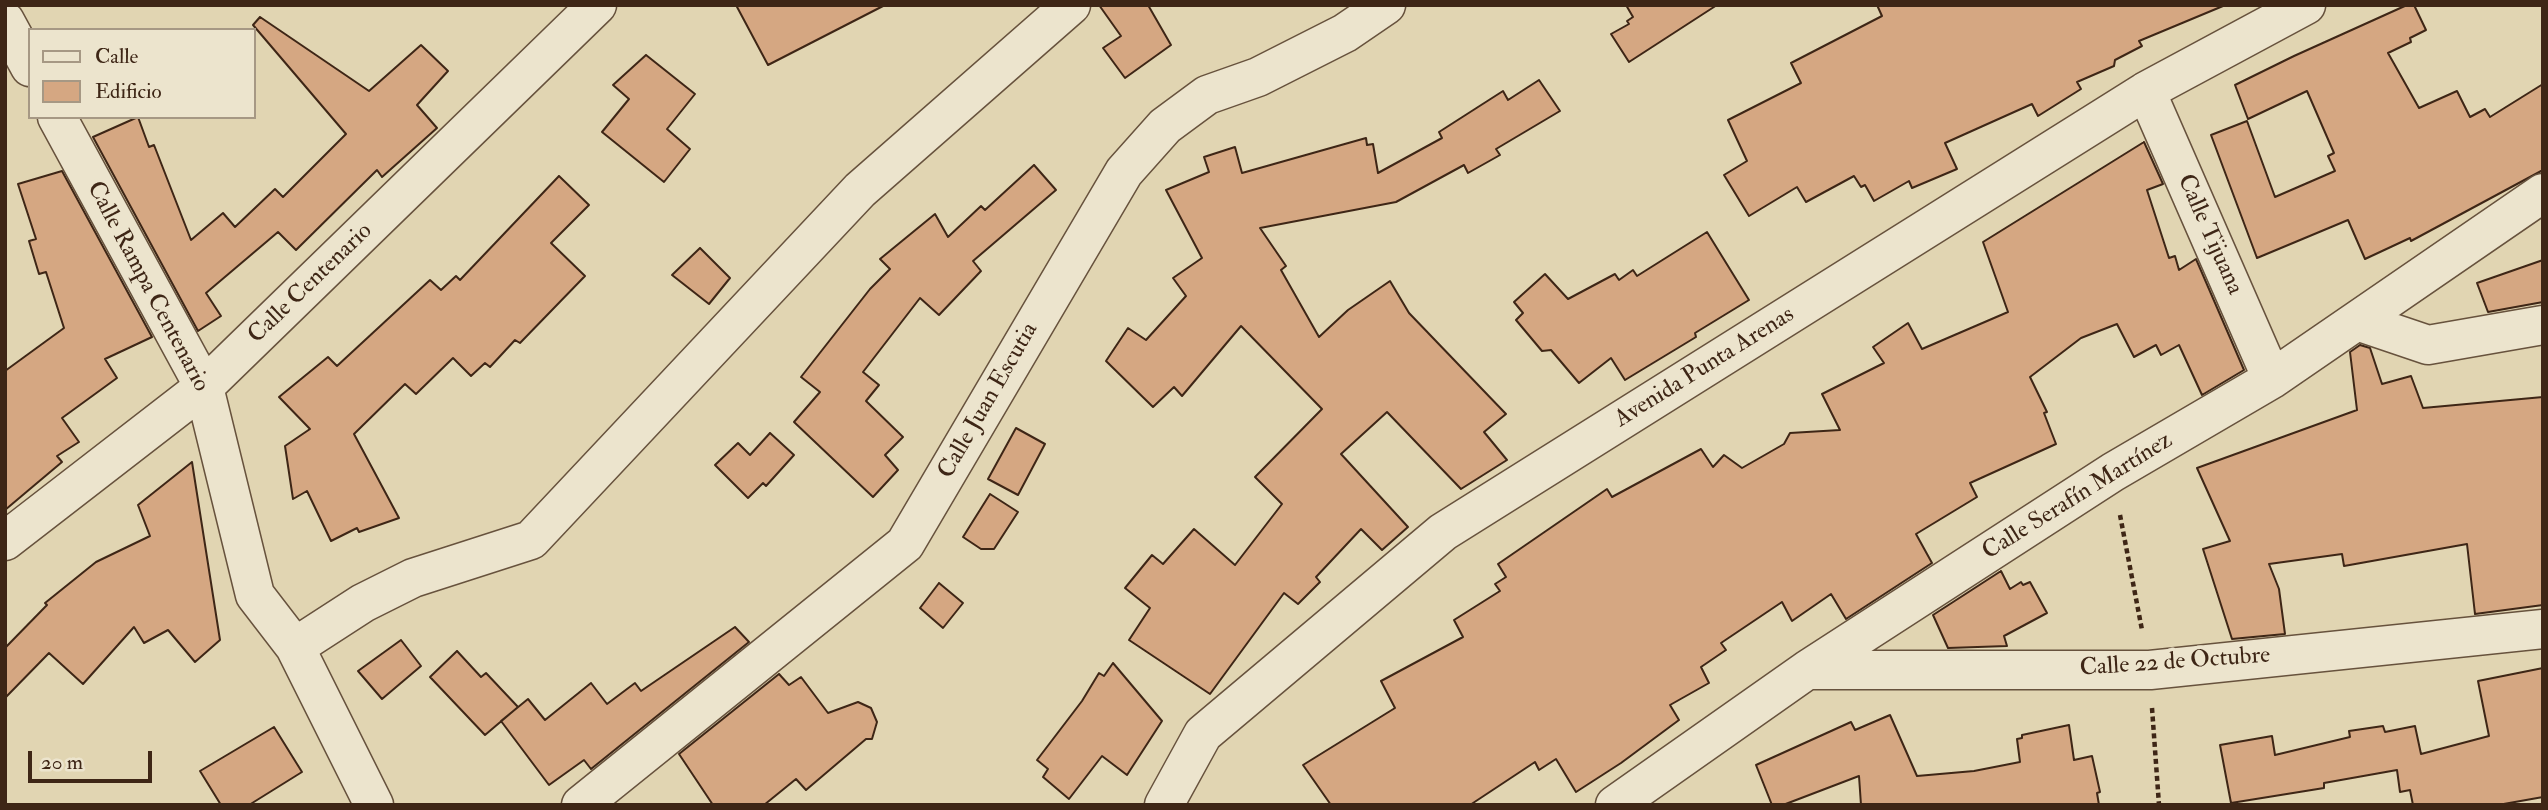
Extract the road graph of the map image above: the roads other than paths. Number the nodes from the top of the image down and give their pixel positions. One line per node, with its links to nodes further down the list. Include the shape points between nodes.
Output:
1 (597, 5): 13 (street, Calle Centenario)
2 (1071, 5): 16 (street, via 860,190 531,540 413,578 363,603)
3 (1386, 5): 19 (street, Calle Juan Escutia, via 1345,33 1258,77 1207,95 1166,126 1124,172 905,544)
4 (2306, 5): 7 (street, Avenida Punta Arenas)
5 (5, 22): 6 (street)
6 (28, 63)
7 (2146, 91): 12 (street, Calle Tijuana); 20 (street, Avenida Punta Arenas, via 1443,532 1203,734)
8 (58, 119): 13 (street, Calle Rampa Centenario)
9 (2543, 193): 10 (street, Calle Serafín Martínez)
10 (2357, 321): 11 (street, via 2428,345); 12 (street, Calle Serafín Martínez)
11 (2543, 325)
12 (2272, 379): 17 (street, Calle Serafín Martínez, via 2112,472)
13 (204, 387): 14 (street, Calle Centenario); 16 (street, Calle Rampa Centenario, via 255,594)
14 (5, 541)
15 (2543, 629): 17 (street, Calle 22 de Octubre, via 2150,670)
16 (295, 647): 18 (street, Calle Rampa Centenario)
17 (1807, 670): 21 (street, Calle Serafín Martínez)
18 (374, 805)
19 (581, 805)
20 (1164, 805)
21 (1615, 805)

